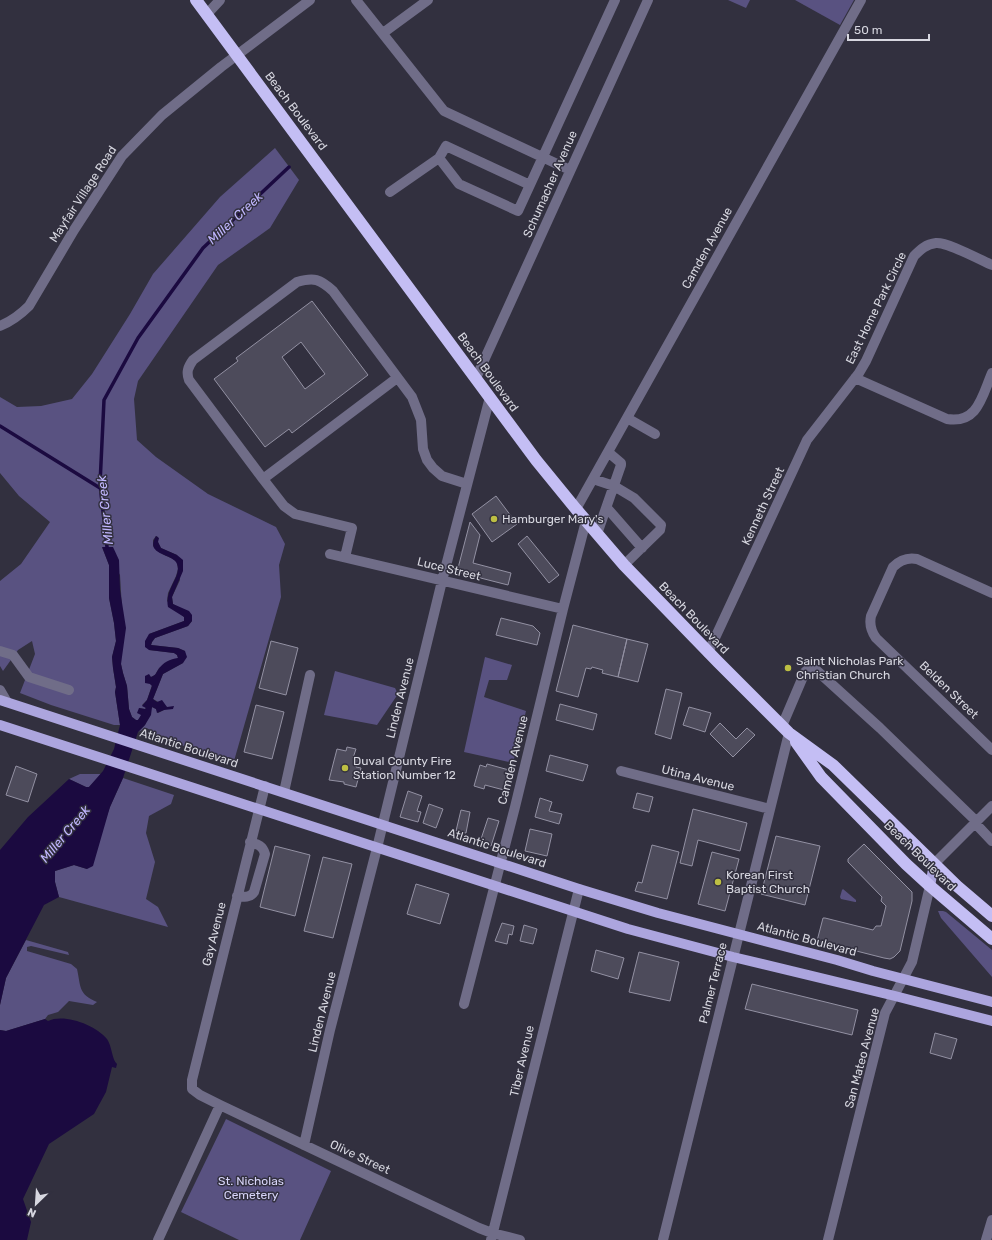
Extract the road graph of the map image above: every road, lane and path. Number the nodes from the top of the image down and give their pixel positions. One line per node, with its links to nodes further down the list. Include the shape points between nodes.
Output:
1 (196, 0): 9 (highway, Beach Boulevard)
2 (220, 0): 9 (street)
3 (310, 0): 11 (street, Mayfair Village Road)
4 (356, 0): 10 (street)
5 (428, 0): 10 (street)
6 (615, 0): 12 (street)
7 (648, 0): 14 (street, Schumacher Avenue)
8 (861, 0): 24 (street, Camden Avenue)
9 (207, 14): 11 (highway, Beach Boulevard)
10 (382, 33): 12 (street, via 444,110)
11 (237, 55): 18 (street, Mayfair Village Road, via 162,114 122,156 29,306 20,316); 21 (highway, Beach Boulevard)
12 (543, 157): 14 (street); 15 (street)
13 (439, 158): 15 (street, via 446,146); 15 (street, via 459,184 518,210); 16 (street)
14 (570, 170): 21 (street, Schumacher Avenue)
15 (530, 185)
16 (390, 192)
17 (992, 265): 22 (street, East Home Park Circle, via 944,244 936,243 921,249 914,256 866,361)
18 (0, 326)
19 (992, 373): 22 (street, via 976,408 964,419 956,420 947,419)
20 (397, 378): 27 (street); 27 (street, via 333,291 316,279 297,282 192,360 188,366 189,380); 29 (street, via 417,408 427,460 442,476)
21 (476, 378): 23 (highway, Beach Boulevard)
22 (855, 378): 43 (street, Kenneth Street, via 807,440)
23 (490, 397): 29 (street, Linden Avenue); 32 (highway, Beach Boulevard)
24 (627, 418): 25 (street); 26 (street, Camden Avenue)
25 (655, 434)
26 (608, 452): 28 (street, Camden Avenue); 30 (street, via 622,465)
27 (263, 479): 37 (street, via 284,506 295,514 352,528)
28 (593, 479): 30 (street); 32 (street, Camden Avenue)
29 (467, 484): 39 (street, Linden Avenue)
30 (614, 486): 31 (street); 35 (street, via 634,498 661,525 660,530)
31 (607, 508): 34 (street); 35 (street)
32 (576, 509): 33 (highway, Beach Boulevard)
33 (586, 521): 34 (highway, Beach Boulevard); 41 (street, Camden Avenue)
34 (597, 534): 38 (highway, Beach Boulevard)
35 (642, 548): 38 (street)
36 (330, 554): 37 (street, Luce Street)
37 (345, 557): 39 (street, Luce Street)
38 (624, 565): 43 (highway, Beach Boulevard)
39 (442, 581): 41 (street, Luce Street); 58 (street, Linden Avenue)
40 (992, 593): 50 (street, Belden Street, via 917,559 904,559 894,567 870,623 876,638)
41 (563, 609): 62 (street, Camden Avenue)
42 (0, 651): 46 (street, via 13,655 29,677)
43 (708, 653): 49 (highway, Beach Boulevard)
44 (310, 675): 53 (street)
45 (0, 690): 47 (street)
46 (69, 690)
47 (4, 701): 52 (main road, Atlantic Boulevard)
48 (0, 725): 55 (main road)
49 (785, 730): 56 (street, Palmer Terrace); 57 (street, Palmer Terrace, via 805,672 810,668 815,669 880,728); 63 (highway, Beach Boulevard, via 832,765); 65 (highway, Beach Boulevard, via 821,777)
50 (992, 750)
51 (621, 771): 56 (street, Utina Avenue)
52 (265, 786): 53 (main road, Atlantic Boulevard); 55 (street, Gay Avenue)
53 (284, 792): 58 (main road, Atlantic Boulevard)
54 (992, 806): 57 (street)
55 (258, 809): 60 (street, Gay Avenue); 61 (main road)
56 (770, 809): 70 (street, Palmer Terrace)
57 (976, 822): 59 (street); 63 (street)
58 (382, 825): 61 (street, Linden Avenue); 62 (main road, Atlantic Boulevard)
59 (992, 840)
60 (250, 842): 67 (street, Gay Avenue); 67 (street, via 260,845 265,854 254,892 245,897)
61 (377, 848): 64 (main road); 80 (street, Linden Avenue, via 330,1030)
62 (500, 863): 64 (street, Camden Avenue); 66 (main road, Atlantic Boulevard)
63 (934, 864): 65 (main road, San Mateo Avenue); 69 (highway, Beach Boulevard)
64 (494, 886): 68 (main road); 76 (street, Camden Avenue)
65 (930, 886): 71 (highway, Beach Boulevard); 73 (street, San Mateo Avenue, via 912,962)
66 (579, 889): 68 (street, Tiber Avenue); 70 (main road, Atlantic Boulevard)
67 (237, 896): 78 (street, Gay Avenue, via 192,1080)
68 (573, 912): 72 (main road); 82 (street, Tiber Avenue)
69 (992, 916)
70 (739, 934): 72 (street, Palmer Terrace); 73 (main road, Atlantic Boulevard)
71 (992, 939)
72 (733, 957): 74 (main road); 85 (street, Palmer Terrace)
73 (903, 979): 74 (street, San Mateo Avenue); 75 (main road, Atlantic Boulevard)
74 (895, 996): 77 (main road); 86 (street, San Mateo Avenue, via 886,1013)
75 (992, 1002)
76 (464, 1004)
77 (992, 1021)
78 (192, 1089): 79 (street, Olive Street)
79 (220, 1105): 80 (street, Olive Street); 83 (street)
80 (304, 1145): 82 (street, Olive Street)
81 (992, 1220): 87 (street)
82 (492, 1236): 84 (street, Olive Street)
83 (158, 1240)
84 (520, 1240)
85 (663, 1240)
86 (828, 1240)
87 (986, 1240)

